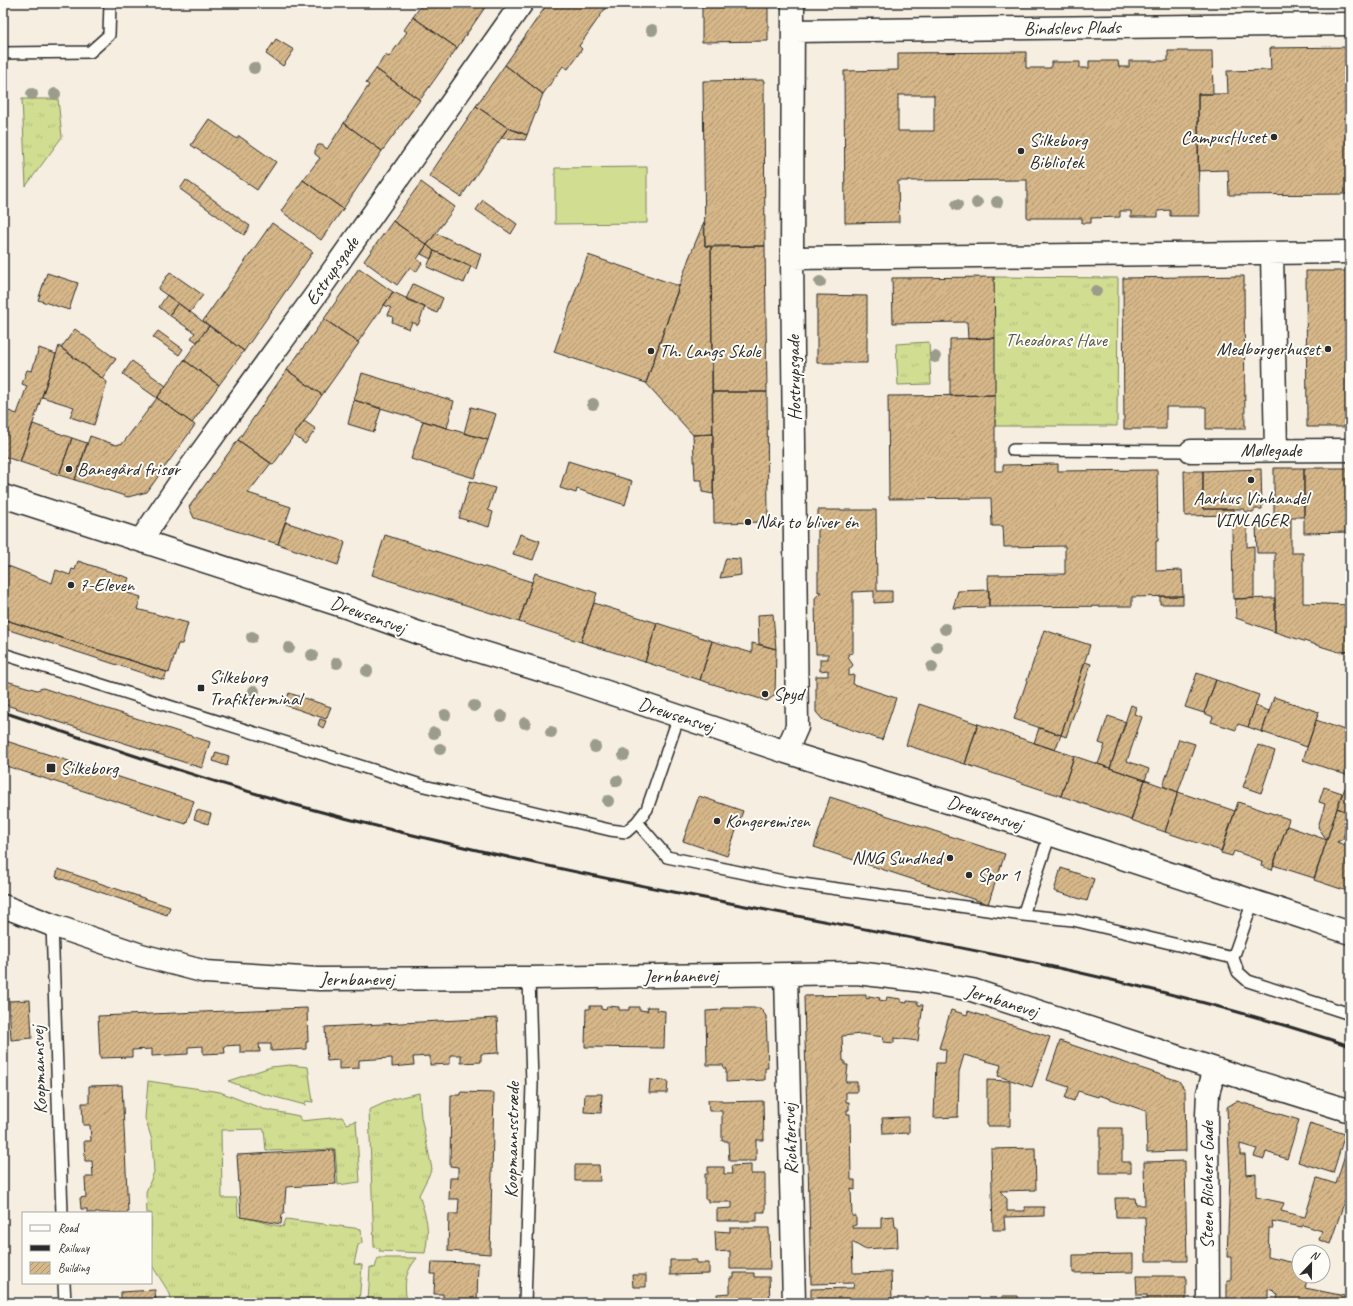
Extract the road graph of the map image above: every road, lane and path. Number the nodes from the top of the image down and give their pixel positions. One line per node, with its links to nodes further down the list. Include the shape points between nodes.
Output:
1 (110, 3): 6 (lane, via 108,35 90,52)
2 (522, 3): 15 (street, Estrupsgade)
3 (793, 3): 5 (street, Hostrupsgade)
4 (1350, 24): 5 (street, Bindslevs Plads)
5 (794, 31): 9 (street, Hostrupsgade)
6 (3, 53)
7 (1350, 252): 8 (street)
8 (1272, 254): 9 (street); 11 (street)
9 (792, 258): 18 (street, Hostrupsgade, via 797,727)
10 (1013, 450): 13 (lane)
11 (1276, 450): 12 (street, Møllegade); 13 (street, Møllegade)
12 (1350, 450)
13 (1191, 451)
14 (3, 496): 15 (street, Drewsensvej)
15 (141, 540): 17 (street, Drewsensvej)
16 (3, 654): 19 (lane, via 424,786 610,830 626,832)
17 (679, 716): 18 (street, Drewsensvej); 19 (lane, via 647,809)
18 (786, 752): 20 (street, Drewsensvej)
19 (637, 822): 23 (lane, via 667,857 788,882)
20 (1050, 834): 21 (street, Drewsensvej); 23 (lane)
21 (1253, 901): 25 (street, Drewsensvej); 26 (lane)
22 (3, 906): 24 (street, Jernbanevej)
23 (1023, 915): 26 (lane, via 1073,920)
24 (52, 925): 28 (street, Jernbanevej, via 142,955 206,972 319,979); 32 (lane, Koopmannsvej)
25 (1350, 933)
26 (1233, 958): 29 (lane, via 1238,972 1248,982)
27 (786, 975): 28 (street, Jernbanevej); 30 (street, Jernbanevej, via 857,973 972,990); 36 (street, Richtersvej)
28 (529, 978): 35 (lane, Koopmannsstræde, via 532,1084)
29 (1350, 1014)
30 (1214, 1069): 31 (street, Jernbanevej); 37 (street, Steen Blichers Gade, via 1208,1093 1207,1115)
31 (1350, 1111)
32 (62, 1212)
33 (64, 1284): 34 (lane)
34 (65, 1303)
35 (525, 1303)
36 (794, 1303)
37 (1208, 1303)

